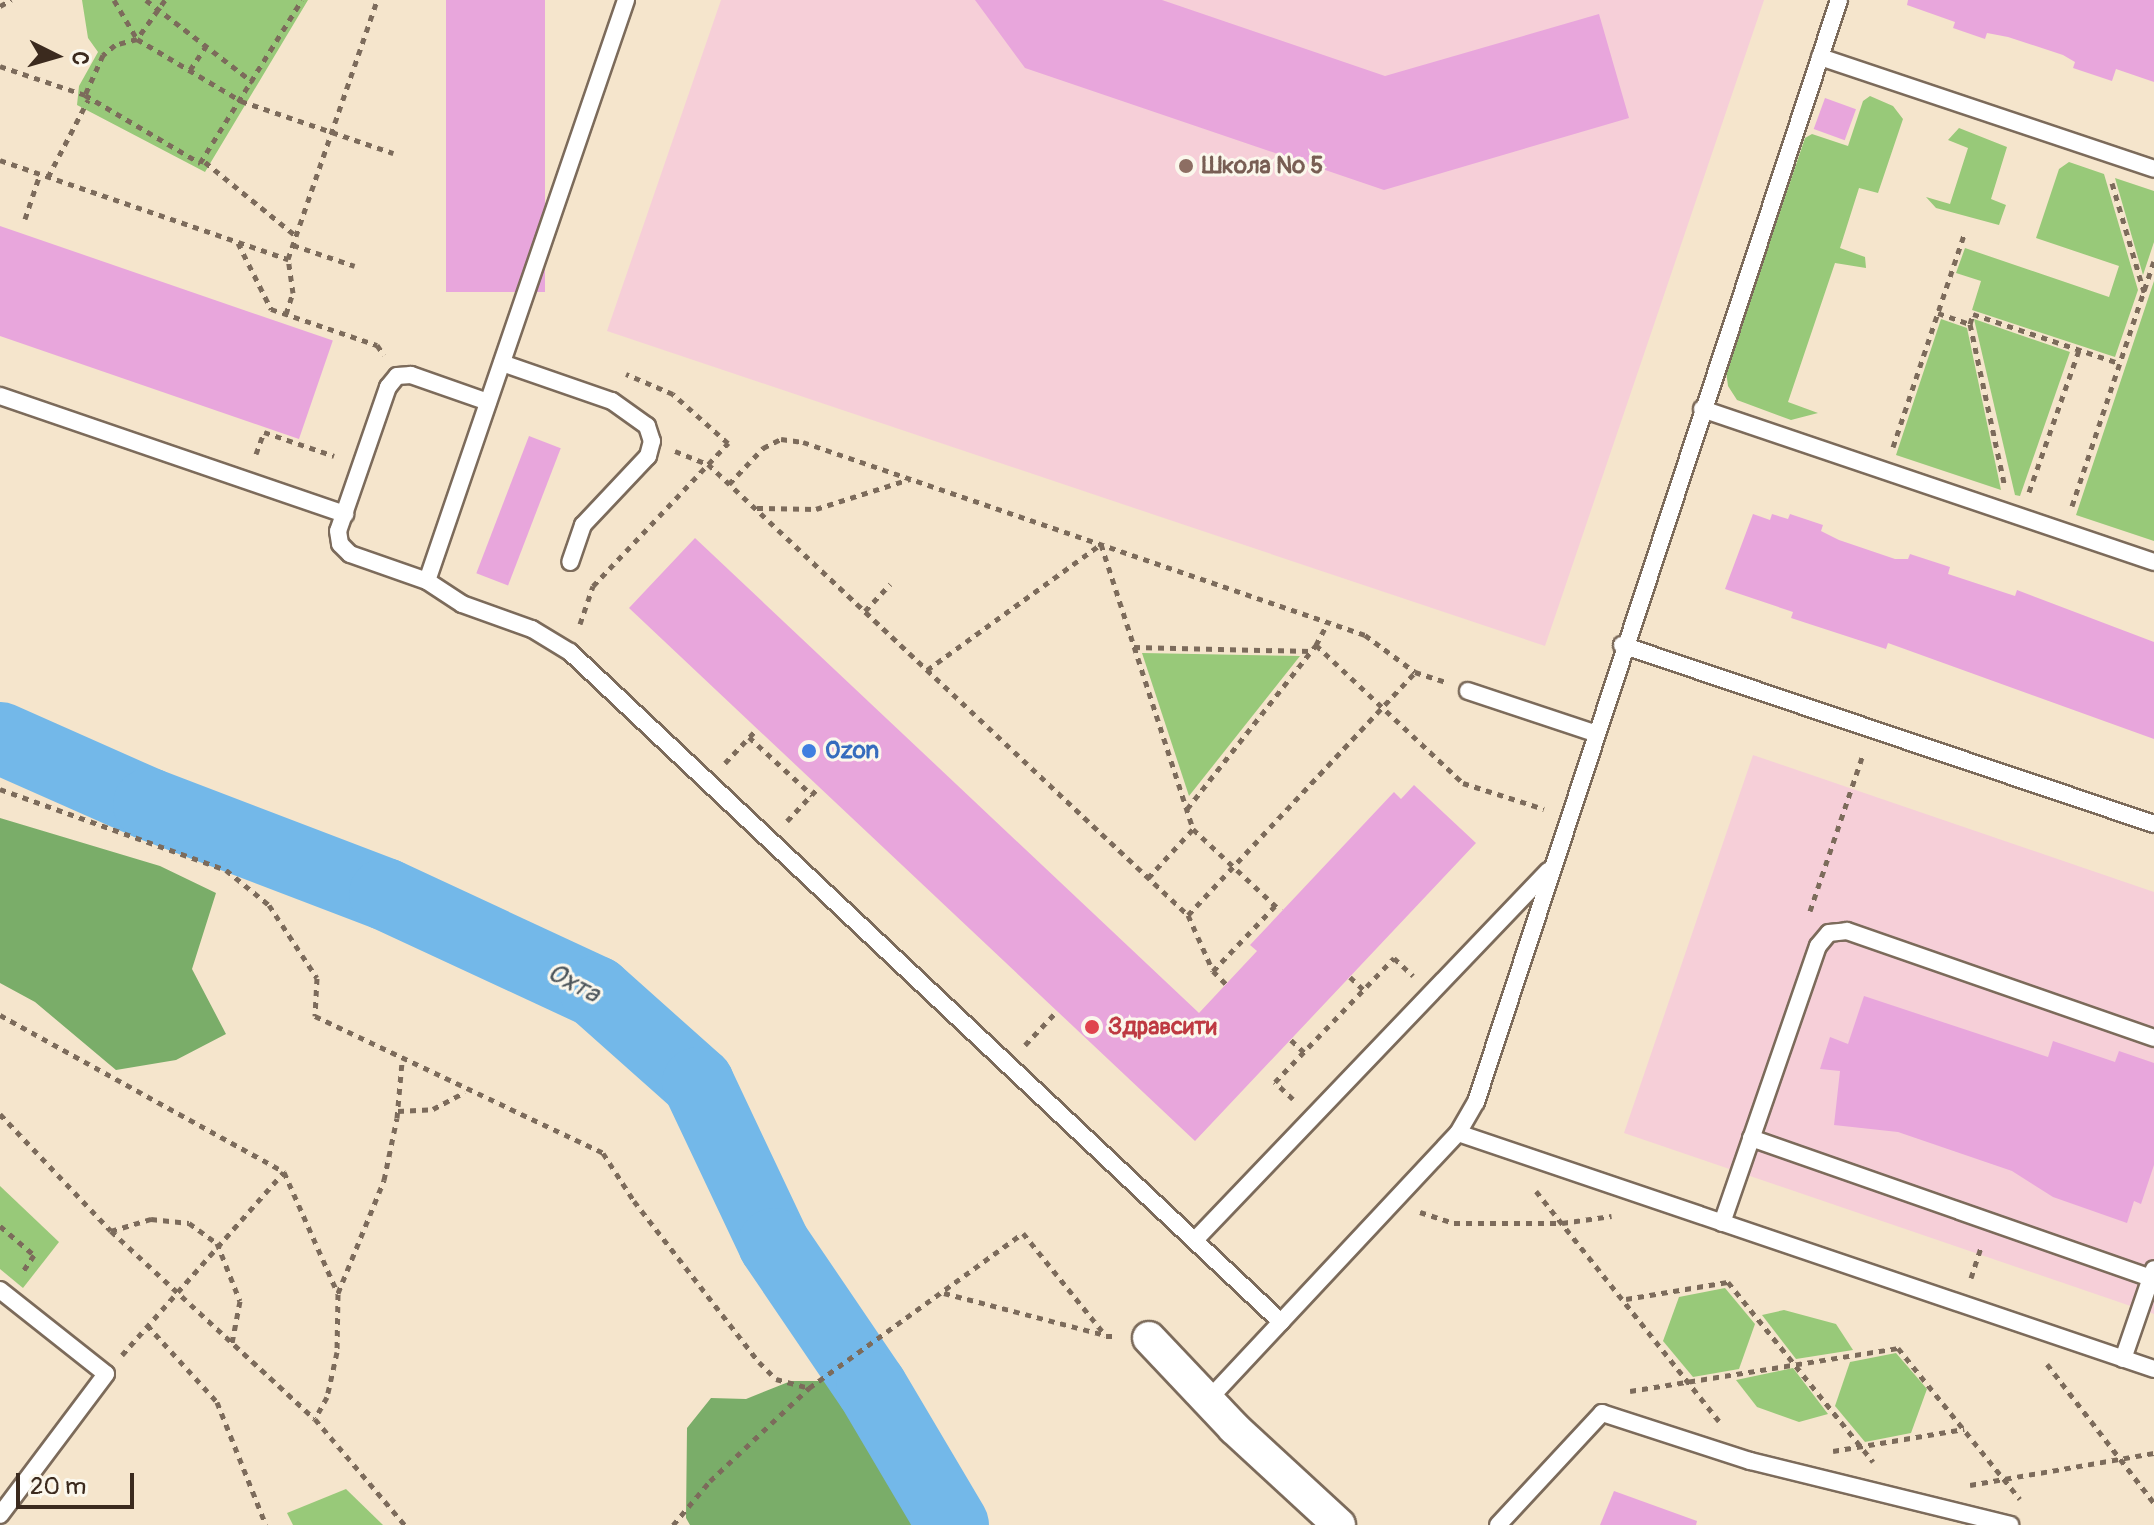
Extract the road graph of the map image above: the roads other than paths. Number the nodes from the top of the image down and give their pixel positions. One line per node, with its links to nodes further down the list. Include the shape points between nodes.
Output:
1 (626, 0): 5 (lane)
2 (1839, 0): 3 (lane)
3 (1820, 57): 4 (lane); 8 (lane)
4 (2154, 169)
5 (502, 363): 7 (lane); 10 (lane, via 612,401 647,426 652,441 648,456 583,525)
6 (0, 396): 9 (lane)
7 (488, 402): 9 (lane, via 411,375 397,376 388,387); 12 (lane)
8 (1702, 409): 11 (lane); 13 (lane)
9 (345, 514): 12 (lane, via 340,544 350,554)
10 (570, 562)
11 (2154, 562)
12 (427, 581): 22 (lane, via 462,604 532,629 570,652)
13 (1622, 645): 15 (lane); 16 (lane)
14 (1468, 691): 15 (lane)
15 (1594, 733): 17 (lane)
16 (2154, 824)
17 (1551, 867): 19 (lane, via 1476,1102); 22 (lane)
18 (2154, 1038): 20 (lane, via 1847,931 1829,933 1818,946)
19 (1458, 1133): 21 (lane); 25 (lane)
20 (1751, 1138): 21 (lane); 23 (lane)
21 (1722, 1223): 27 (lane)
22 (1195, 1240): 25 (lane)
23 (2152, 1273): 27 (lane)
24 (3, 1292): 30 (lane, via 106,1374)
25 (1281, 1322): 29 (lane)
26 (1149, 1338): 29 (street)
27 (2123, 1359): 28 (lane)
28 (2154, 1369)
29 (1208, 1400): 31 (street)
30 (0, 1515)
31 (1339, 1525)
32 (1498, 1525): 33 (lane, via 1602,1413 1750,1461)
33 (2010, 1525)

